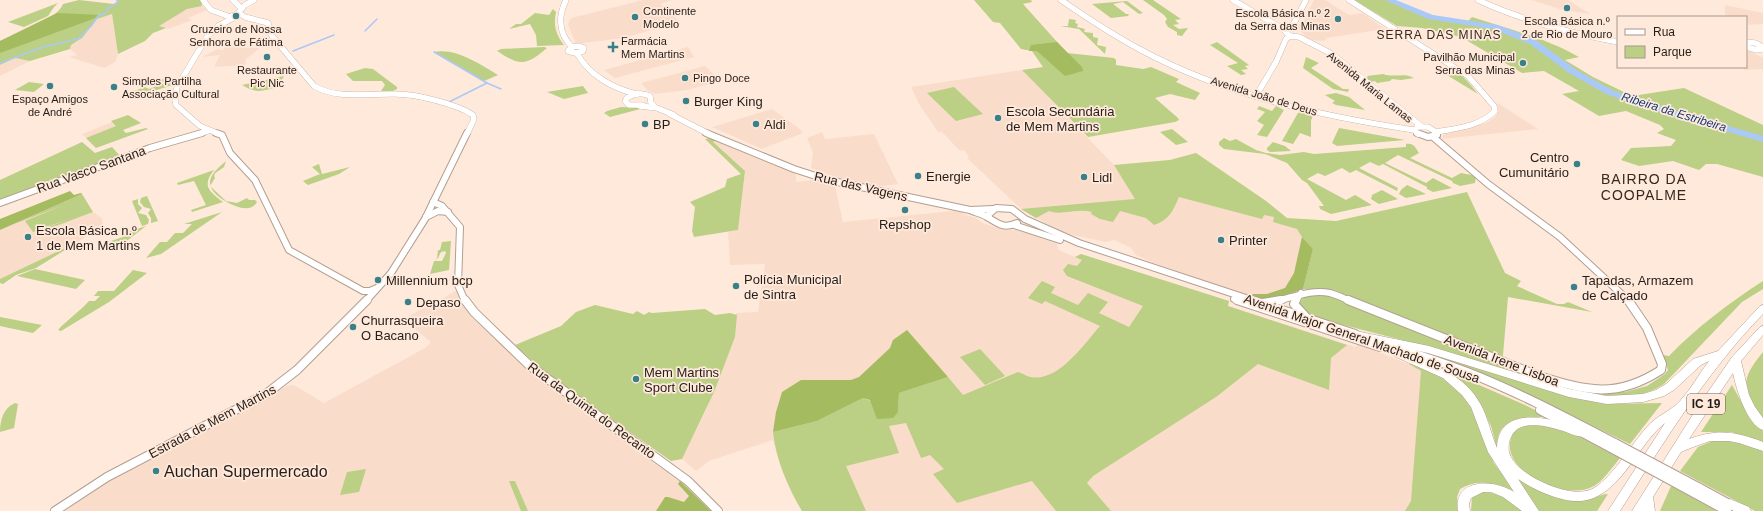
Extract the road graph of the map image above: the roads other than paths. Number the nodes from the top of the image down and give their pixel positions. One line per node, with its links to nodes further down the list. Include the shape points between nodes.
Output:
1 (204, 0): 12 (street, via 204,5 208,8)
2 (233, 0): 10 (street)
3 (254, 0): 10 (street)
4 (566, 0): 20 (street, via 560,14 560,25 563,36)
5 (1061, 0): 25 (street, Avenida João de Deus, via 1114,36 1153,56 1207,80)
6 (1233, 0): 14 (street)
7 (1306, 0): 13 (street)
8 (1349, 0): 35 (street, via 1468,76 1494,106 1495,111 1483,121)
9 (1478, 0): 17 (street, via 1548,26)
10 (241, 8): 11 (street)
11 (240, 14): 12 (street); 38 (street, Estrada de Mem Martins, via 268,23 272,36 314,86 321,90 337,94 412,95 472,114 473,122)
12 (231, 17): 31 (street, via 212,30 175,91 176,105)
13 (1292, 28): 14 (street); 16 (street, via 1295,28)
14 (1283, 29): 15 (street)
15 (1290, 36): 16 (street); 25 (street, via 1286,39)
16 (1299, 36): 32 (street, Avenida Maria Lamas, via 1346,64)
17 (1617, 42)
18 (1747, 42): 19 (street)
19 (1762, 46): 21 (street, via 1757,50)
20 (572, 47): 22 (street, via 569,52); 22 (street, via 584,48)
21 (1747, 47)
22 (577, 53): 23 (street, via 589,68)
23 (620, 90): 24 (street); 26 (street)
24 (637, 94): 26 (street); 27 (street, via 648,95)
25 (1256, 96): 33 (street, Avenida João de Deus, via 1337,117)
26 (627, 98): 28 (street, via 626,103)
27 (650, 101): 28 (street); 29 (street)
28 (640, 106): 29 (street)
29 (657, 108): 30 (street)
30 (670, 114): 37 (street, Rua das Vagens); 37 (street, Rua das Vagens, via 702,132)
31 (198, 125): 34 (street); 36 (street, Rua Vasco Santana, via 196,131)
32 (1421, 126): 33 (street); 35 (street, Avenida Maria Lamas, via 1428,127)
33 (1414, 130): 35 (street, Avenida João de Deus, via 1420,135)
34 (213, 131): 36 (street, Rua Vasco Santana); 49 (street, via 222,135 230,153 255,180 289,250)
35 (1435, 134): 50 (street, Avenida Irene Lisboa, via 1488,184 1560,237 1627,298 1647,328 1662,364 1661,370 1633,387 1616,390 1565,384 1539,376 1340,296 1322,291)
36 (182, 137): 39 (street, Rua Vasco Santana)
37 (756, 152): 41 (street, Rua das Vagens, via 794,169 842,184)
38 (433, 202): 42 (street, Rua da Quinta do Recanto); 45 (street, Estrada de Mem Martins)
39 (0, 203)
40 (993, 209): 41 (street, Rua das Vagens); 43 (street, Rua das Vagens, via 1008,208); 44 (street, via 988,215)
41 (970, 210): 44 (street, Rua das Vagens)
42 (451, 214): 45 (street, via 438,211); 69 (street, Rua da Quinta do Recanto, via 460,230 458,285 466,303 530,366 688,481)
43 (1019, 214): 46 (street, via 1020,220); 47 (street, Rua das Vagens)
44 (989, 218): 46 (street, Rua das Vagens, via 998,225)
45 (425, 219): 48 (street, Estrada de Mem Martins)
46 (1014, 225): 47 (street, Rua das Vagens)
47 (1078, 244): 51 (street, Avenida Major General Machado de Sousa); 57 (street, Avenida Major General Machado de Sousa)
48 (381, 286): 49 (street); 52 (street, Estrada de Mem Martins)
49 (363, 291): 52 (street, via 366,298)
50 (1302, 293): 51 (street, Avenida Irene Lisboa, via 1276,302); 54 (street, via 1294,304 1296,308)
51 (1263, 303): 54 (street, Avenida Major General Machado de Sousa)
52 (361, 307): 68 (street, Estrada de Mem Martins, via 274,389 107,477)
53 (1763, 308): 58 (highway, IC 19)
54 (1316, 321): 56 (street, Avenida Major General Machado de Sousa)
55 (1763, 329): 59 (highway, IC 19)
56 (1351, 333): 58 (highway, via 1429,350 1569,393 1608,400 1643,398 1660,393 1697,362); 63 (street, Avenida Major General Machado de Sousa, via 1445,364 1492,383 1574,421)
57 (1398, 353): 62 (street, Avenida Major General Machado de Sousa, via 1510,395); 72 (highway, via 1447,375 1466,392 1476,406 1492,449)
58 (1722, 353): 60 (highway, IC 19)
59 (1736, 360): 61 (highway, via 1742,393 1754,416); 65 (highway, IC 19)
60 (1685, 403): 62 (highway, via 1652,428 1609,481 1592,494 1564,494 1538,486 1517,471 1504,456 1503,440 1507,431 1519,423 1540,421); 73 (highway, IC 19)
61 (1763, 426)
62 (1582, 432): 63 (street, Avenida Major General Machado de Sousa)
63 (1613, 446): 67 (street, Avenida Major General Machado de Sousa, bridge)
64 (1763, 447): 65 (highway, via 1736,437 1719,436 1701,438)
65 (1677, 449): 66 (highway, IC 19)
66 (1647, 497): 74 (highway, IC 19); 75 (highway)
67 (1728, 507): 76 (highway)
68 (55, 511)
69 (718, 511)
70 (1464, 511): 71 (highway, via 1466,495 1476,488 1483,487 1504,492)
71 (1530, 511)
72 (1533, 511)
73 (1614, 511)
74 (1638, 511)
75 (1649, 511)
76 (1743, 511)

